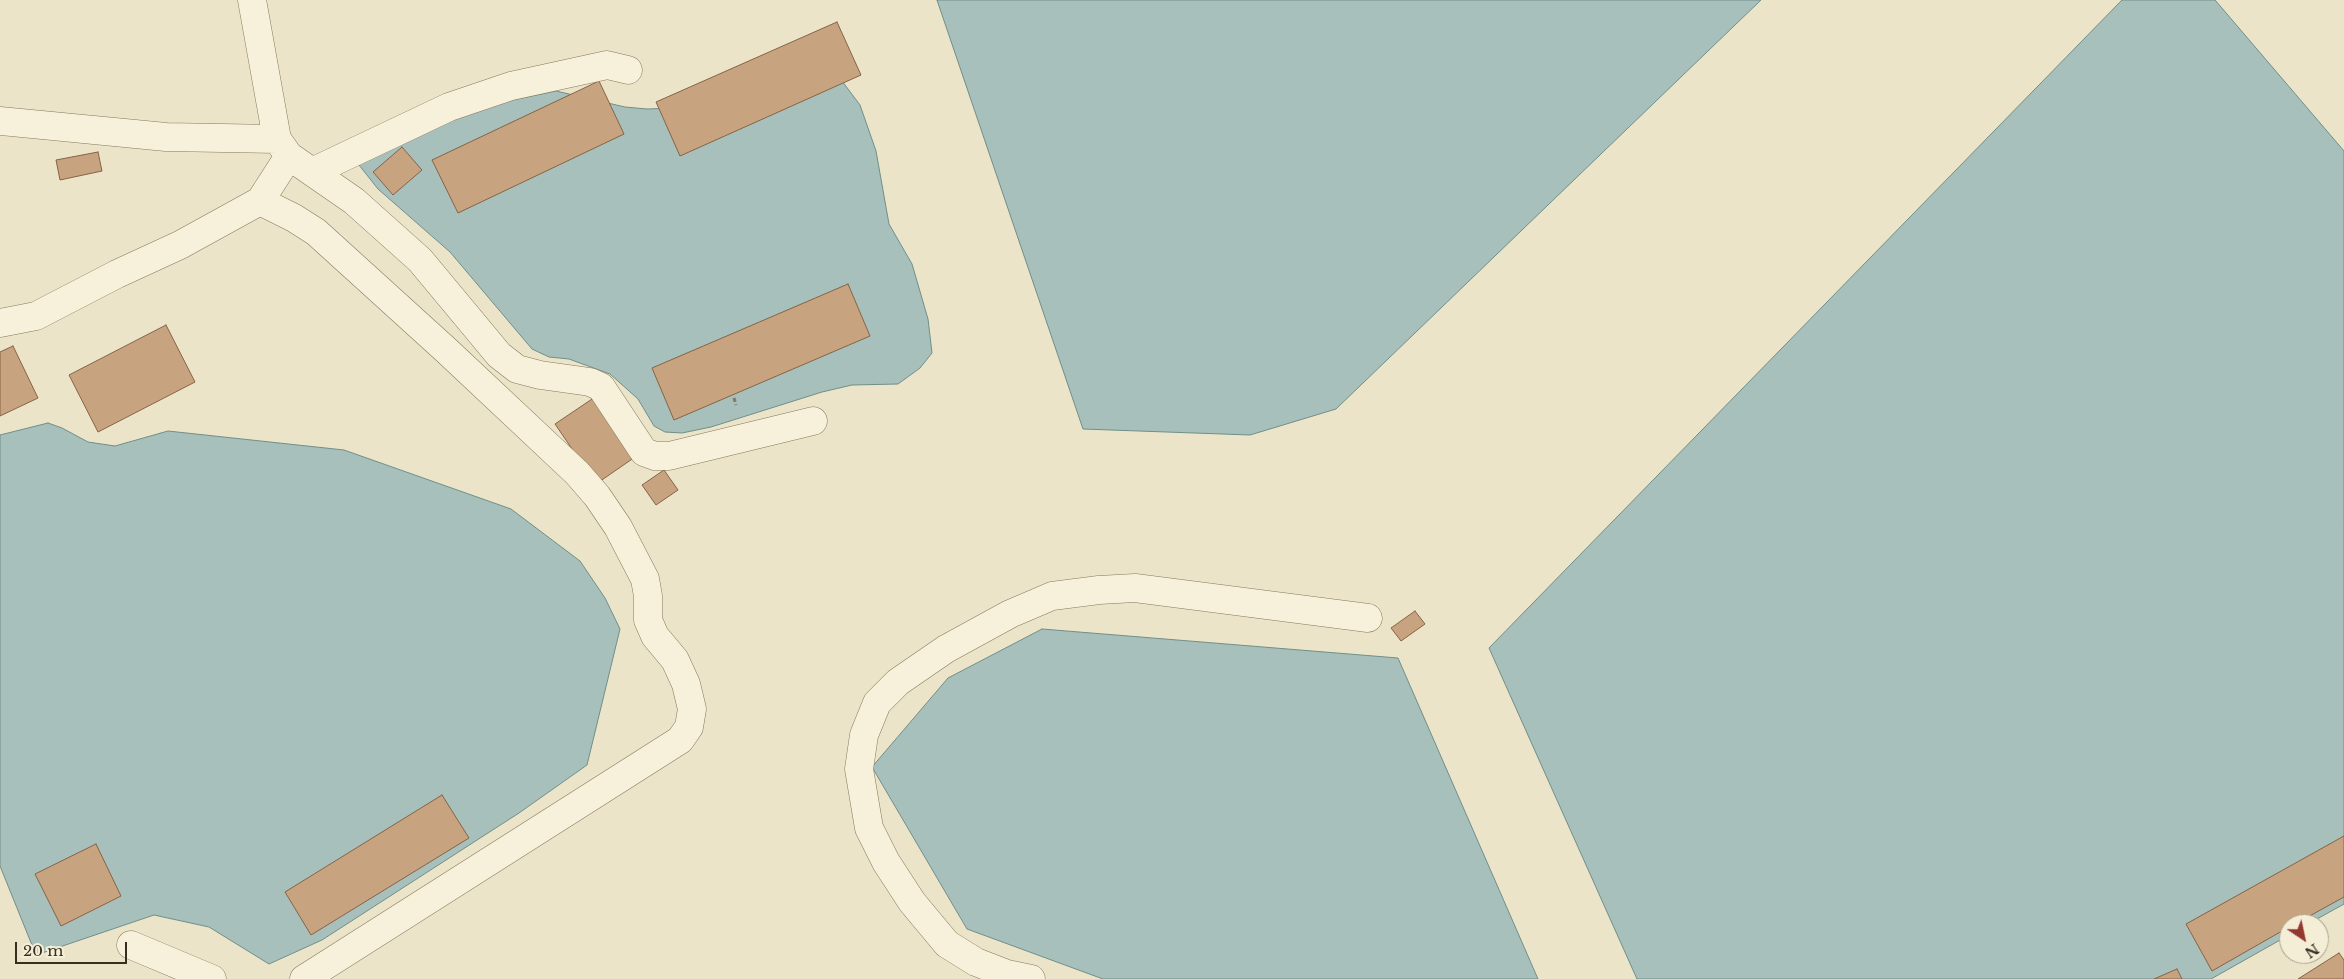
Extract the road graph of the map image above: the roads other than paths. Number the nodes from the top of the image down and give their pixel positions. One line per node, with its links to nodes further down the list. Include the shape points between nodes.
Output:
1 (252, 0): 4 (street)
2 (628, 70): 5 (street, via 606,65 512,86 449,107)
3 (0, 121): 4 (street)
4 (283, 148): 5 (street); 6 (street)
5 (314, 171): 8 (street, via 354,201 420,260 505,360 517,369 590,382 601,387 644,452 669,456)
6 (260, 202): 7 (street, via 36,316); 12 (street, via 316,232 577,473 597,496 618,527 645,579 648,620 655,636 675,660 686,684 692,709 689,727 680,740)
7 (0, 323)
8 (813, 421)
9 (1368, 618): 13 (street, via 1135,588 1052,596 1010,614 946,649 898,682 877,703 864,735 858,769 869,828 886,862 912,902 947,944 976,962)
10 (131, 945): 11 (street)
11 (212, 979)
12 (304, 979)
13 (1031, 979)

